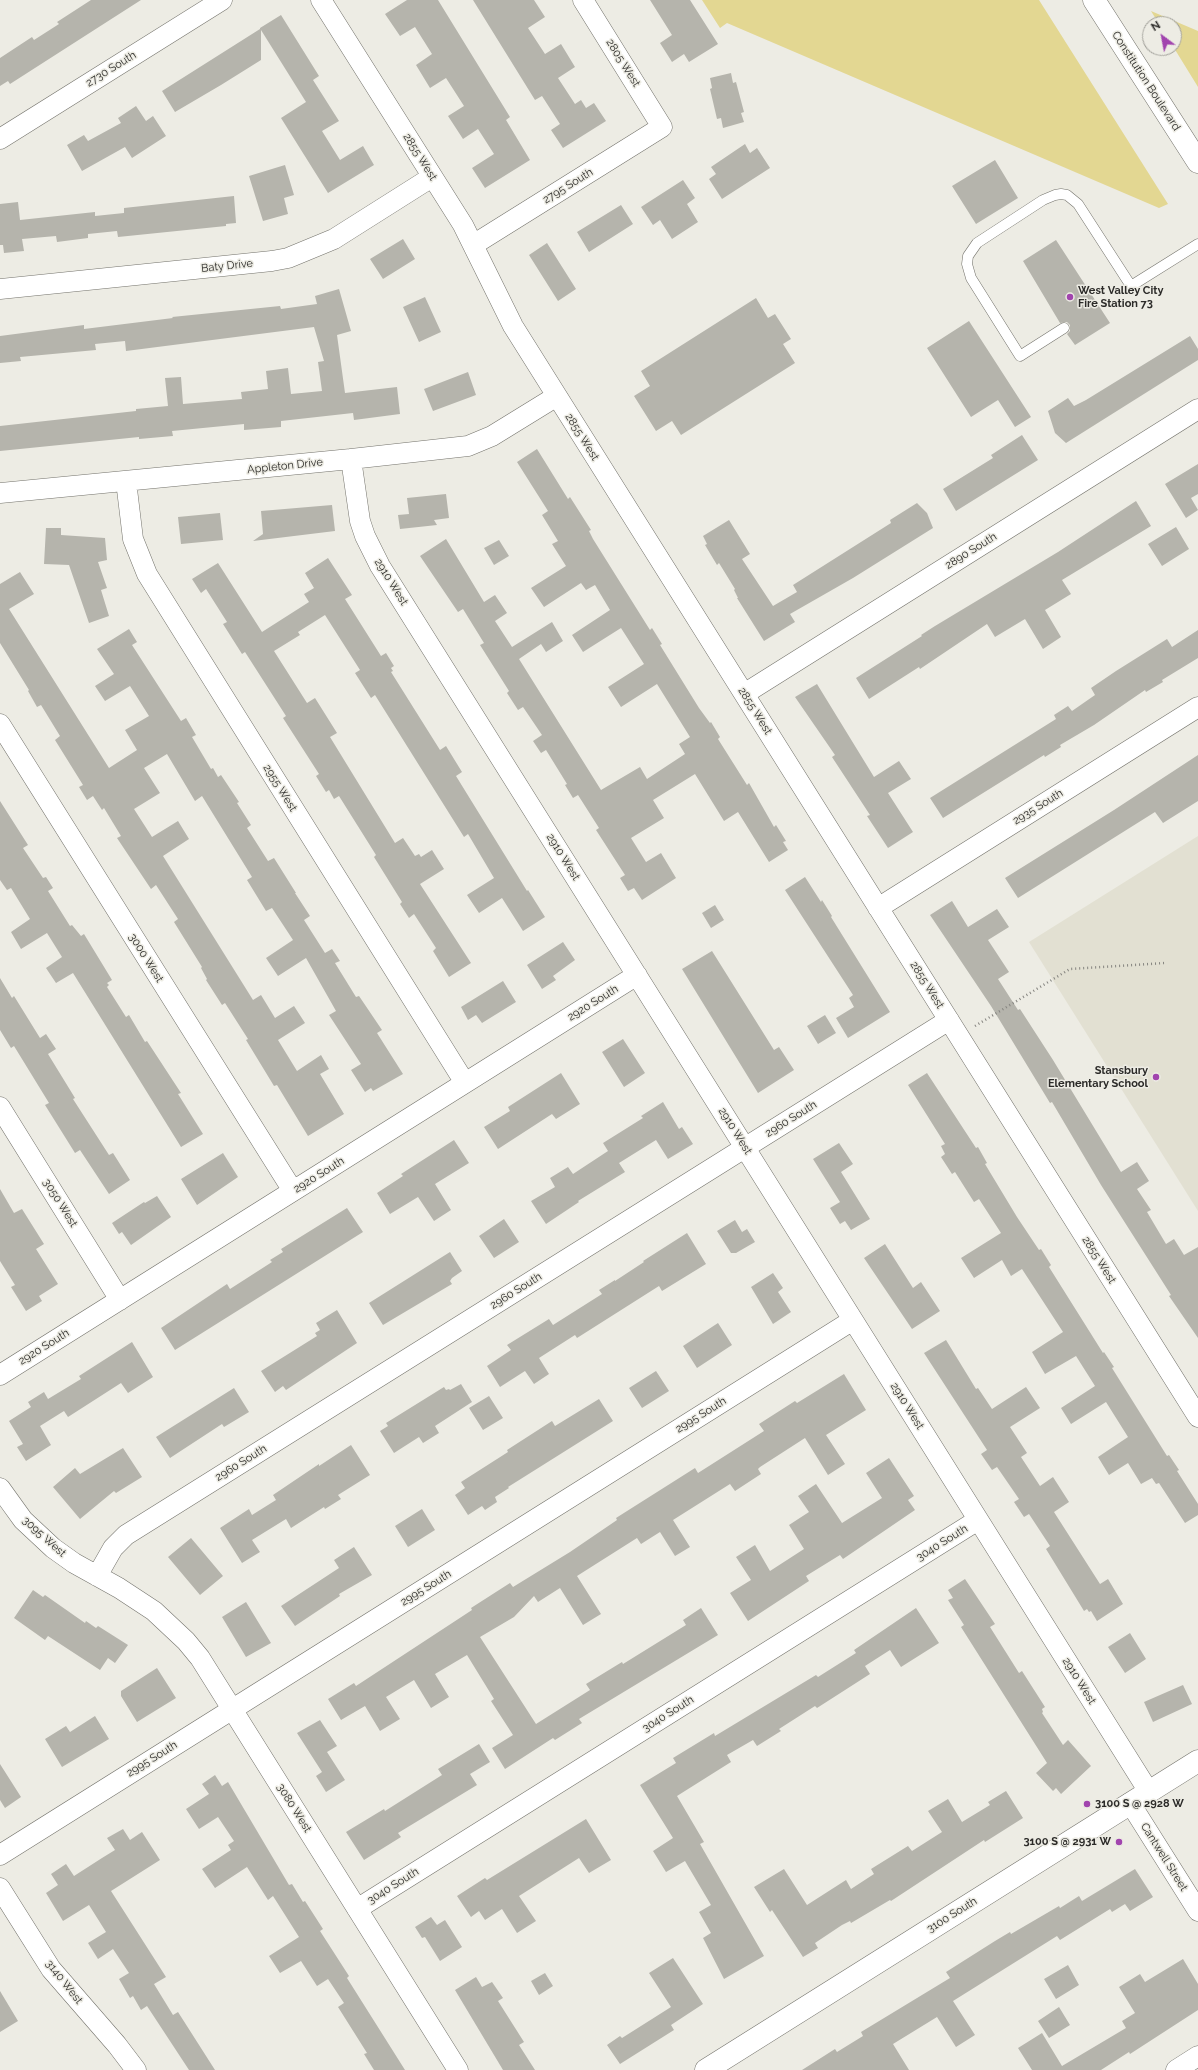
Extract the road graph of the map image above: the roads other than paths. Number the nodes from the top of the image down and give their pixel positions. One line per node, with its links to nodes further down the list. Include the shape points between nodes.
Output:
1 (222, 0): 6 (street, 2730 South)
2 (321, 0): 8 (street, 2855 West)
3 (583, 0): 5 (street, 2805 West)
4 (1094, 0): 7 (main road, Constitution Boulevard)
5 (662, 127): 10 (street, 2795 South)
6 (0, 139)
7 (1198, 162)
8 (432, 177): 10 (street, 2855 West); 11 (street, Baty Drive, via 334,239 288,258)
9 (1198, 244): 12 (lane, via 1131,286 1078,204 1067,195 1061,194 1043,200 977,243 968,256 967,264 971,278 1020,356)
10 (473, 245): 13 (street, 2855 West, via 502,307)
11 (0, 289)
12 (1064, 328)
13 (557, 396): 15 (street, Appleton Drive, via 480,442 455,448); 18 (street, 2855 West)
14 (1198, 409): 18 (street, 2890 South)
15 (351, 459): 16 (street, Appleton Drive); 22 (street, 2910 West, via 360,521 372,551)
16 (126, 481): 17 (street, Appleton Drive); 24 (street, 2955 West, via 133,539 157,592)
17 (0, 493)
18 (744, 694): 21 (street, 2855 West)
19 (1198, 707): 21 (street, 2935 South)
20 (0, 724): 27 (street, 3000 West)
21 (878, 908): 23 (street, 2855 West)
22 (637, 975): 24 (street, 2920 South); 26 (street, 2910 West)
23 (949, 1020): 26 (street, 2960 South); 31 (street, 2855 West)
24 (465, 1083): 27 (street, 2920 South)
25 (0, 1107): 28 (street, 3050 West)
26 (745, 1148): 29 (street, 2910 West); 34 (street, 2960 South, via 126,1535 113,1548)
27 (293, 1191): 28 (street, 2920 South)
28 (120, 1300): 30 (street, 2920 South)
29 (853, 1320): 33 (street, 2910 West); 35 (street, 2995 South)
30 (0, 1375)
31 (1198, 1417)
32 (0, 1488): 34 (street, 3095 West, via 11,1505 37,1534 69,1560)
33 (978, 1520): 37 (street, 2910 West); 41 (street, 3040 South)
34 (97, 1576): 35 (street, 3080 West, via 137,1600 172,1626 200,1658)
35 (232, 1709): 39 (street, 2995 South); 41 (street, 3080 West)
36 (1198, 1761): 37 (main road, 3100 South)
37 (1149, 1792): 38 (main road, 3100 South)
38 (1130, 1803): 42 (street, Cantwell Street); 46 (main road, 3100 South)
39 (0, 1855)
40 (0, 1888): 44 (street, 3140 West, via 51,1968)
41 (357, 1908): 45 (street, 3080 West)
42 (1198, 1911)
43 (1198, 2056): 47 (street)
44 (136, 2070)
45 (458, 2070)
46 (706, 2070)
47 (1176, 2070)

